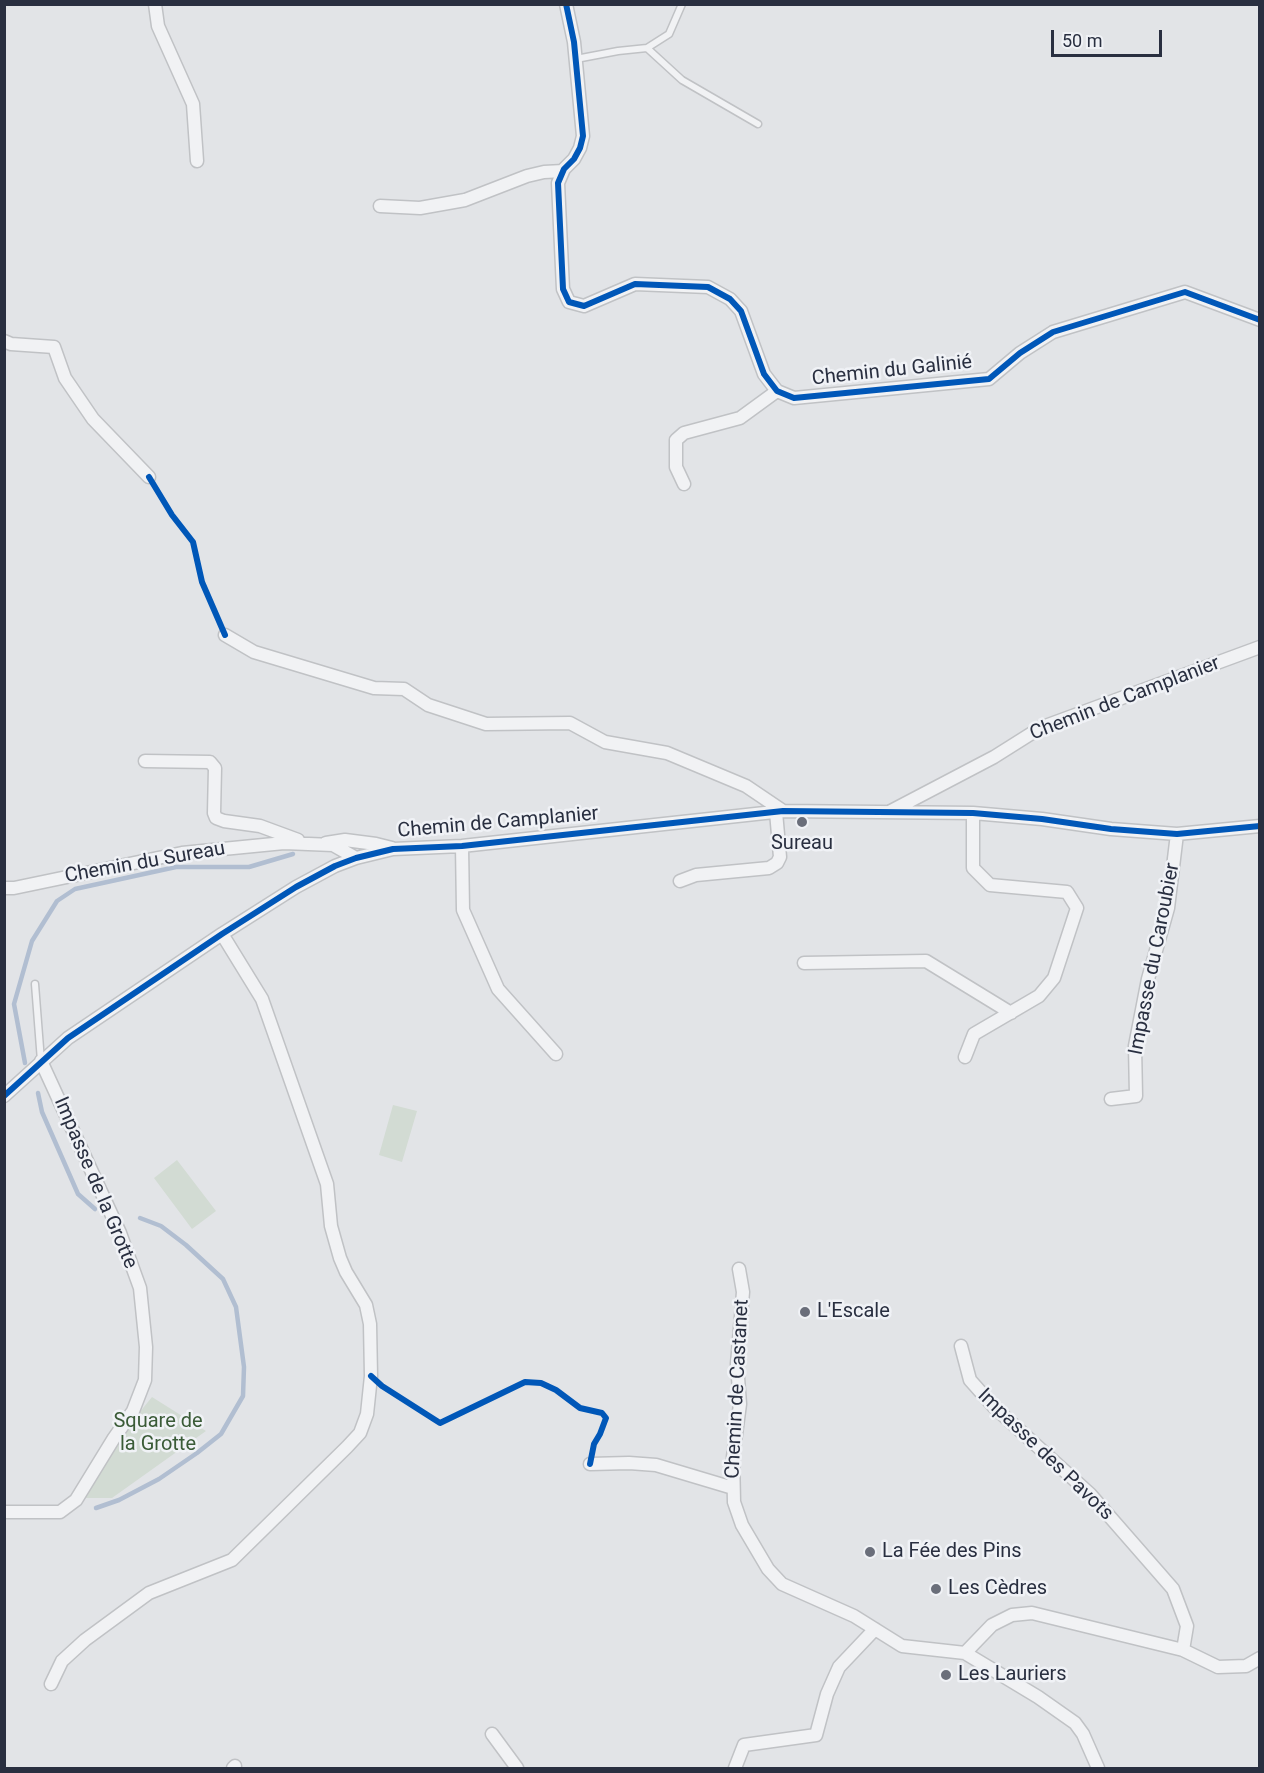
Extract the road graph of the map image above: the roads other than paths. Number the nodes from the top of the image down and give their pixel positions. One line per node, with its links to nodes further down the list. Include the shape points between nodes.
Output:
1 (155, 4): 7 (street, via 158,26 193,104)
2 (566, 4): 5 (street)
3 (682, 4): 4 (lane, via 669,34)
4 (647, 48): 5 (lane); 6 (lane, via 682,80)
5 (575, 60): 8 (street, via 583,136 574,159)
6 (758, 124)
7 (197, 161)
8 (563, 171): 9 (street, via 527,176 465,200 420,208); 12 (street, via 558,183 560,230 563,289 569,302 584,306 634,284 708,287 730,299 741,311 764,374)
9 (380, 206)
10 (1260, 320): 12 (street, Chemin du Galinié, via 1185,292 1053,332 989,378 794,398)
11 (4, 341): 13 (street, via 54,348 64,378 93,418)
12 (777, 391): 14 (street, via 740,418 684,433 676,440 676,467)
13 (149, 477)
14 (684, 484)
15 (225, 635): 18 (street, via 254,652 374,688 404,689 428,705 486,724 570,723 605,742 667,753 746,786)
16 (1260, 647): 19 (street, Chemin de Camplanier, via 1040,728)
17 (145, 761): 23 (street, via 210,762 215,768 216,818 260,826)
18 (779, 812): 19 (street, Chemin de Camplanier); 25 (street, Chemin de Camplanier); 29 (street, via 777,863 769,868 696,875)
19 (890, 812): 20 (street)
20 (973, 813): 22 (street); 34 (street, via 973,868 990,885 1067,892 1077,908 1054,978 1039,996)
21 (1260, 826): 22 (street)
22 (1177, 834): 39 (street, Impasse du Caroubier, via 1168,908 1135,1046 1136,1096)
23 (308, 844): 24 (street, Chemin du Sureau); 30 (street, Chemin du Sureau, via 182,853)
24 (322, 844): 26 (street, Chemin du Sureau, via 345,840); 27 (street, Chemin du Sureau, via 333,845); 28 (street)
25 (462, 846): 26 (street, Chemin de Camplanier); 35 (street, via 463,910 498,989)
26 (393, 849): 27 (street, Chemin de Camplanier)
27 (356, 858): 28 (street, Chemin de Camplanier)
28 (335, 866): 31 (street, Chemin de Camplanier)
29 (680, 881)
30 (4, 888)
31 (222, 934): 37 (street, Chemin de Camplanier, via 68,1038); 49 (street, via 262,999 327,1184 333,1235 346,1272 366,1305 371,1376 367,1414 360,1433 232,1560 149,1593 62,1661)
32 (804, 963): 34 (street, via 926,960)
33 (35, 984): 37 (lane)
34 (1011, 1012): 36 (street, via 974,1034)
35 (556, 1054)
36 (965, 1057)
37 (41, 1061): 38 (street, Chemin de Camplanier); 44 (street, Impasse de la Grotte, via 120,1233 140,1288 145,1380 133,1411 76,1500 60,1512)
38 (4, 1096)
39 (1111, 1100)
40 (739, 1269): 43 (street, Chemin de Castanet, via 743,1292 737,1364 740,1404 732,1457)
41 (961, 1346): 46 (street, Impasse des Pavots, via 970,1380 994,1407 1090,1494 1173,1589 1187,1626)
42 (591, 1464): 43 (street, via 656,1465)
43 (733, 1488): 45 (street, Chemin de Castanet, via 742,1525 768,1569 782,1584)
44 (4, 1512)
45 (875, 1629): 47 (street, Chemin de Castanet, via 902,1646); 52 (street, via 839,1667 816,1735 744,1745)
46 (1183, 1650): 47 (street, via 1032,1613 1012,1615 992,1625); 48 (street, via 1218,1667 1246,1666)
47 (965, 1653): 53 (street, Chemin de Castanet, via 1075,1723)
48 (1260, 1658)
49 (51, 1683)
50 (492, 1734): 51 (street)
51 (517, 1768)
52 (735, 1768)
53 (1098, 1768)

